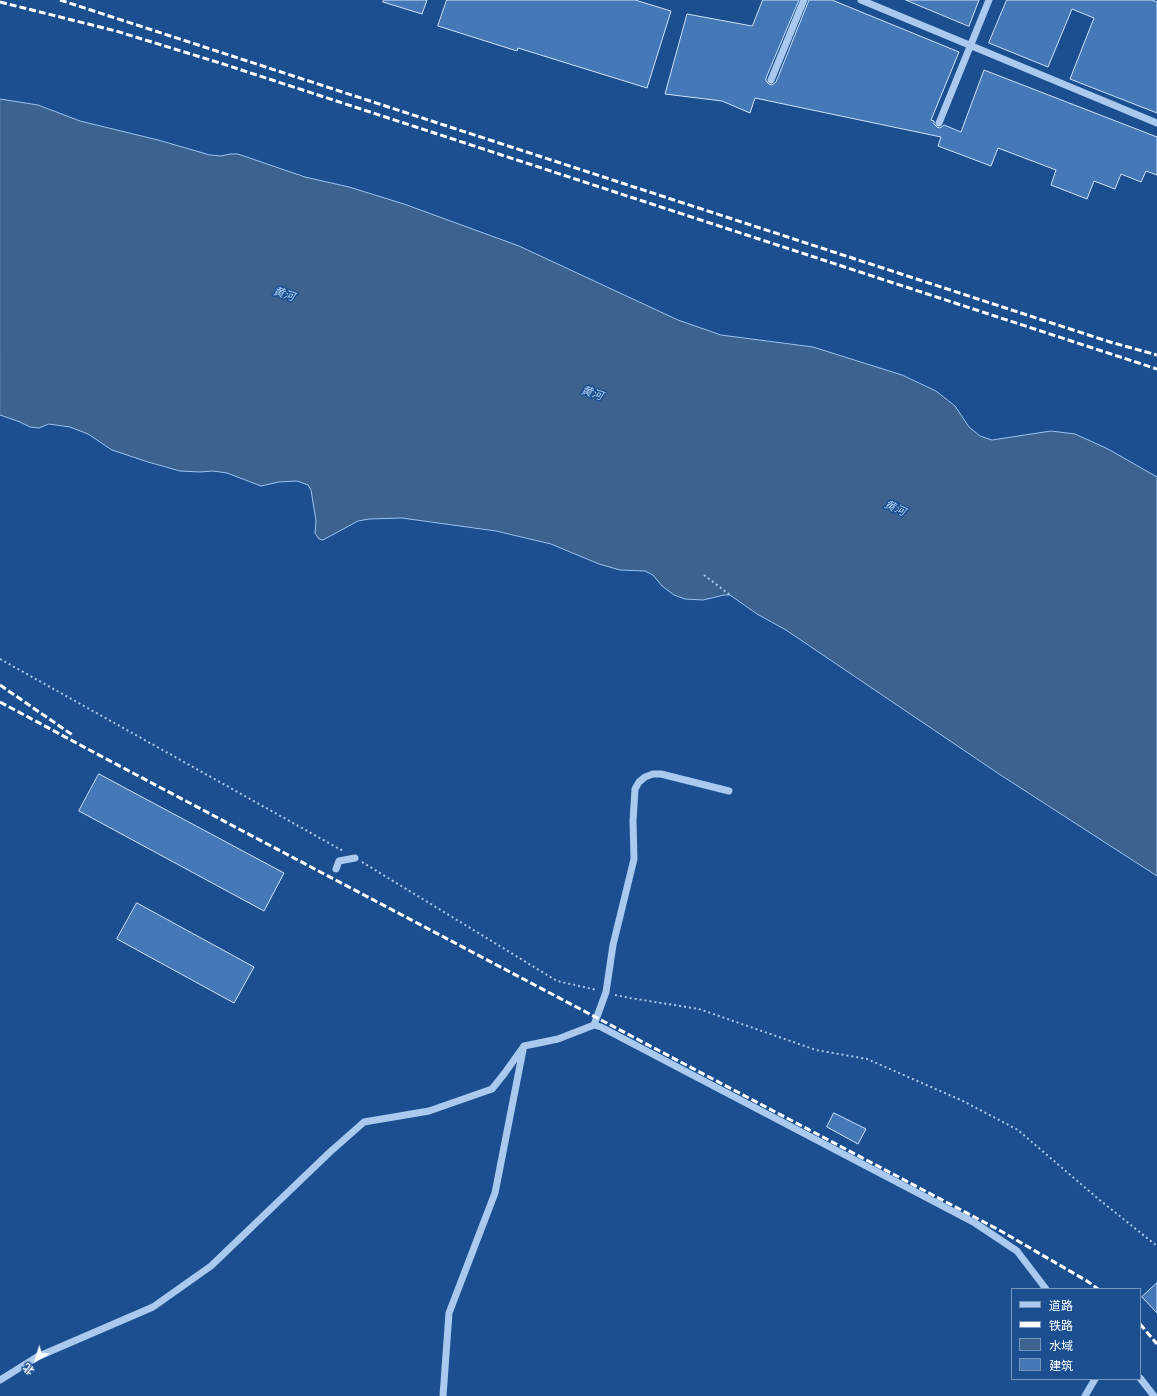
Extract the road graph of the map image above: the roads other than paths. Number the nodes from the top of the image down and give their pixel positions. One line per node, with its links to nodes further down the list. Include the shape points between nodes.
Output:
1 (804, 0): 5 (street)
2 (861, 0): 4 (street)
3 (990, 0): 4 (street)
4 (971, 45): 6 (street); 7 (street)
5 (771, 80)
6 (1157, 122)
7 (939, 123)
8 (729, 791): 11 (street, via 661,774 653,774 639,782 635,789 634,859 613,945 606,992)
9 (355, 858): 10 (street, via 339,861)
10 (336, 869)
11 (594, 1025): 12 (street, via 558,1039); 13 (street, via 974,1223 1017,1251)
12 (524, 1046): 15 (street, via 492,1089 429,1111 364,1122 211,1266 153,1307 38,1357); 17 (street, via 495,1193 449,1314)
13 (1045, 1288)
14 (1141, 1379): 19 (street)
15 (0, 1380)
16 (1094, 1380): 18 (street)
17 (443, 1396)
18 (1086, 1396)
19 (1154, 1396)

